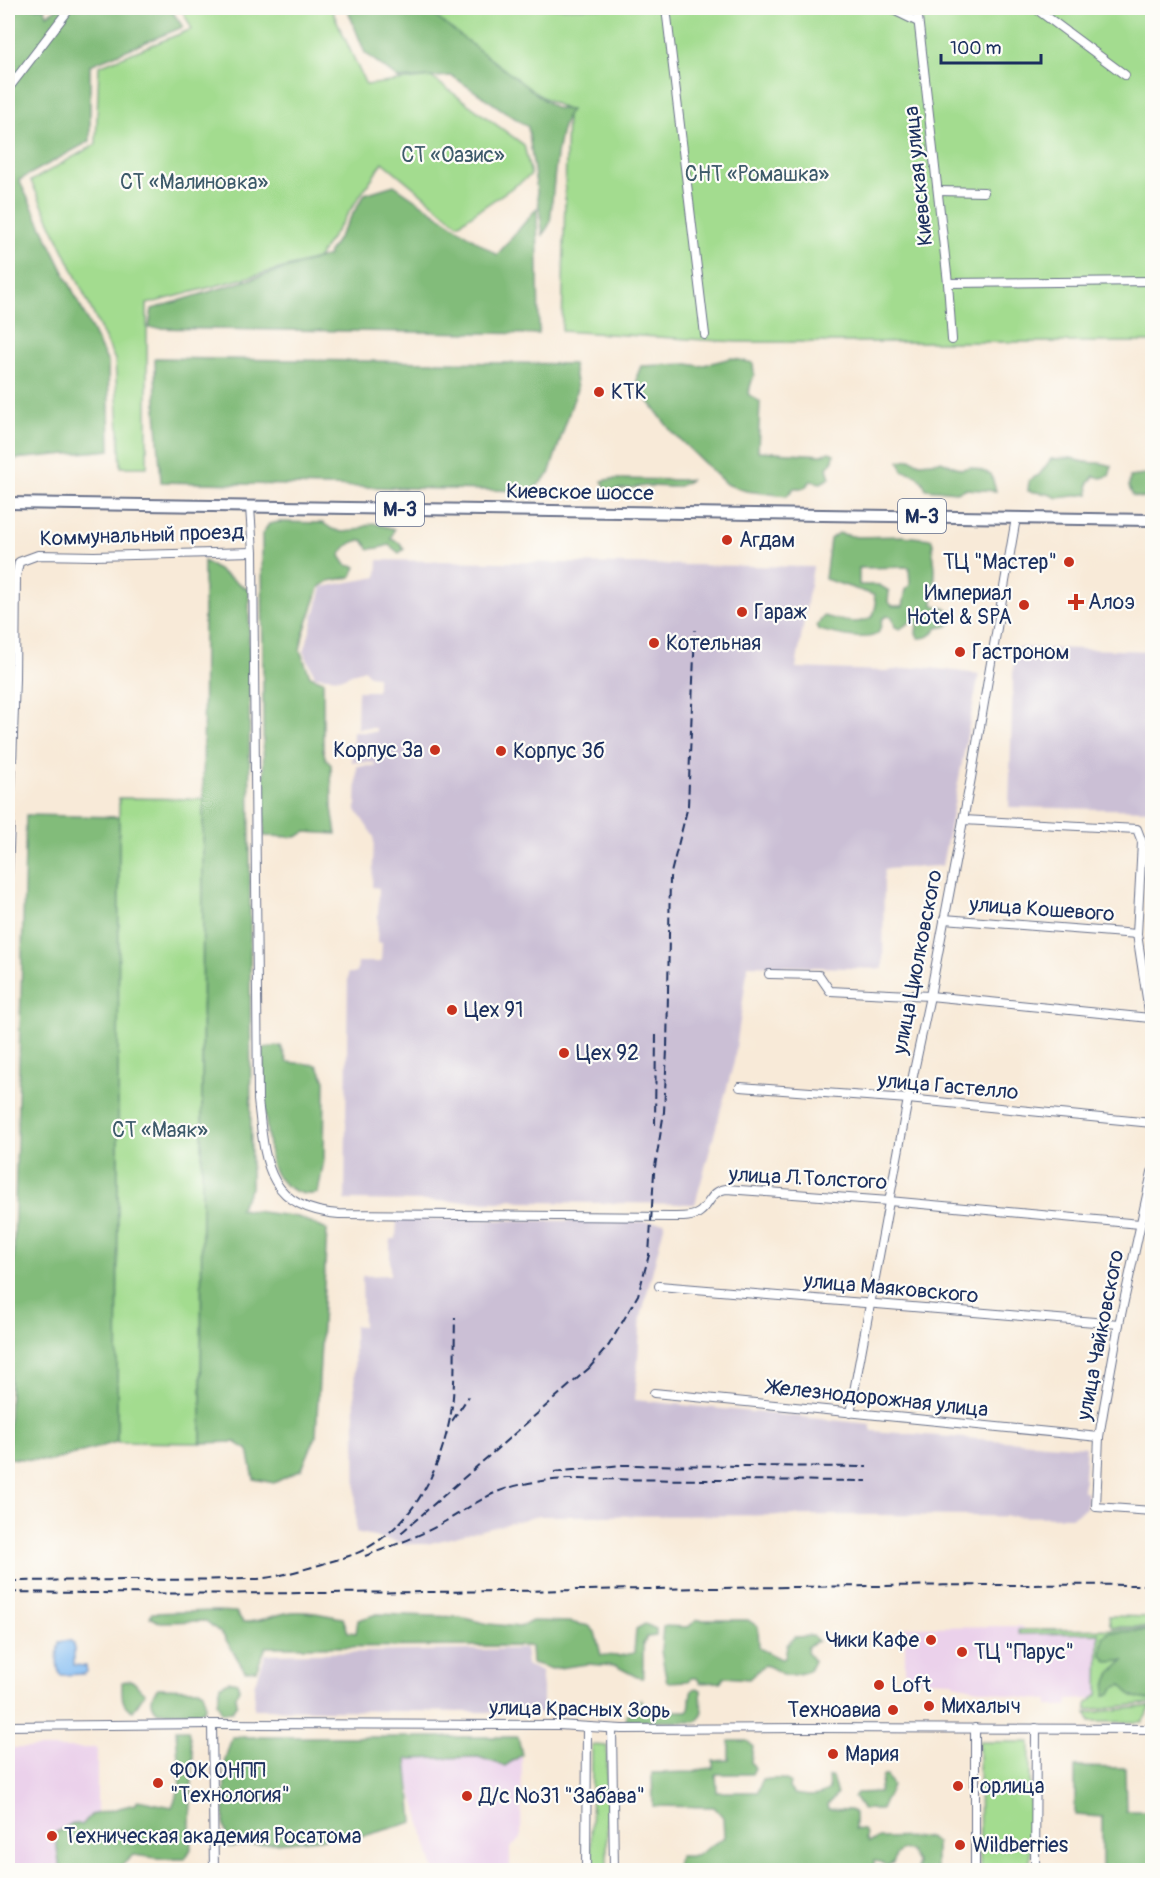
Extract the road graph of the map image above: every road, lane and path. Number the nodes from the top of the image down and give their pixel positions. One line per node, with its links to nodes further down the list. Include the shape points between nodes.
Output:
1 (70, 8): 8 (street)
2 (666, 8): 13 (street)
3 (889, 8): 6 (street)
4 (917, 8): 6 (street, Киевская улица)
5 (1035, 8): 7 (street)
6 (918, 22): 9 (street, Киевская улица)
7 (1125, 75)
8 (8, 89)
9 (938, 191): 10 (street); 11 (street, Киевская улица)
10 (984, 192)
11 (948, 282): 12 (street); 14 (street, Киевская улица)
12 (1152, 282)
13 (705, 335)
14 (952, 340)
15 (8, 503): 16 (highway, Киевское шоссе / М-3)
16 (250, 507): 17 (highway, Киевское шоссе / М-3); 19 (street, Коммунальный проезд)
17 (1017, 518): 18 (highway, Киевское шоссе / М-3); 20 (street, улица Циолковского)
18 (1152, 520)
19 (253, 552): 21 (street, Коммунальный проезд, via 38,555 19,562); 31 (street, улица Л.Толстого, via 258,1101 270,1174 287,1196 299,1205 339,1214 670,1217 700,1213 713,1194 726,1189)
20 (963, 820): 22 (street, улица Циолковского); 23 (street, via 1137,829 1142,842)
21 (8, 877)
22 (944, 919): 23 (street, улица Кошевого); 25 (street, улица Циолковского)
23 (1137, 934): 26 (street)
24 (769, 974): 25 (street, via 819,975 831,991)
25 (930, 996): 26 (street); 28 (street, улица Циолковского)
26 (1151, 1021)
27 (740, 1087): 28 (street, улица Гастелло)
28 (908, 1099): 29 (street, улица Гастелло); 31 (street, улица Циолковского)
29 (1152, 1123)
30 (1152, 1172): 32 (street, улица Чайковского)
31 (889, 1201): 32 (street, улица Л.Толстого); 34 (street, улица Циолковского)
32 (1140, 1224): 35 (street, улица Чайковского)
33 (659, 1286): 34 (street, улица Маяковского)
34 (870, 1305): 35 (street, улица Маяковского); 37 (street, улица Циолковского)
35 (1119, 1324): 38 (street, улица Чайковского)
36 (654, 1393): 37 (street, Железнодорожная улица)
37 (850, 1413): 38 (street, Железнодорожная улица)
38 (1099, 1437): 39 (street, улица Чайковского, via 1096,1507)
39 (1152, 1511)
40 (212, 1724): 41 (street, улица Красных Зорь); 42 (street, улица Красных Зорь); 47 (street)
41 (8, 1726)
42 (586, 1728): 45 (street, улица Красных Зорь); 48 (street)
43 (975, 1728): 44 (street, улица Красных Зорь); 45 (street, улица Красных Зорь); 50 (street)
44 (1036, 1728): 46 (street, улица Красных Зорь); 51 (street)
45 (612, 1729): 49 (street)
46 (1152, 1729)
47 (214, 1870)
48 (586, 1870)
49 (614, 1870)
50 (975, 1870)
51 (1035, 1870)

